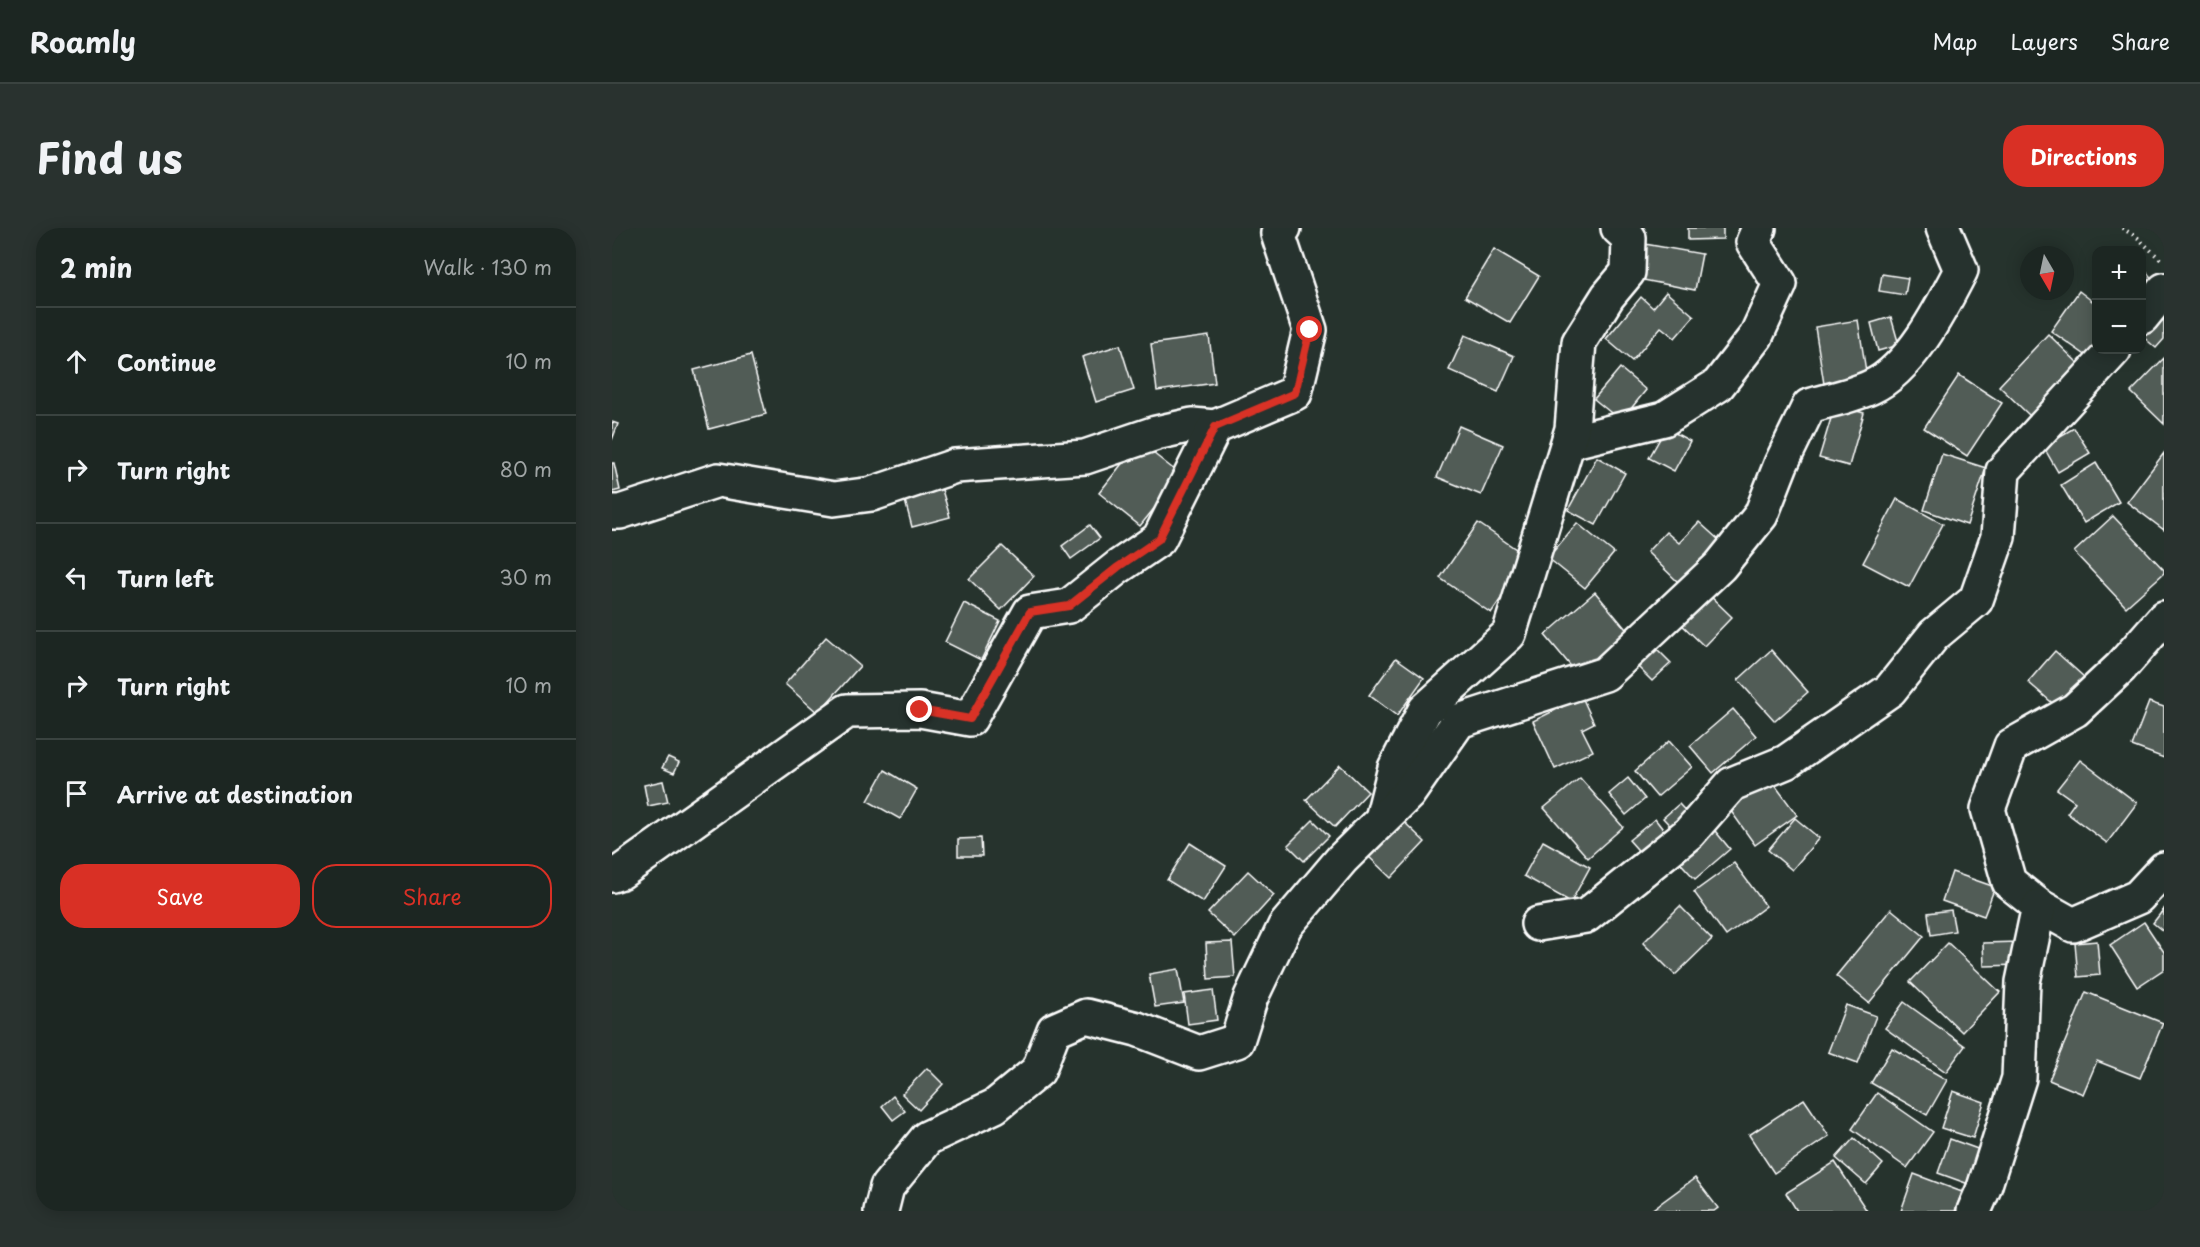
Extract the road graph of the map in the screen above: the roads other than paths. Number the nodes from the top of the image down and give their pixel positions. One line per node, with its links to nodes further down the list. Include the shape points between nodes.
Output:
1 (1284, 228): 8 (street, via 1278,234 1310,330 1295,393)
2 (1618, 228): 9 (street, via 1629,238 1628,272 1579,342)
3 (1759, 228): 9 (street, via 1753,242 1780,284 1756,336 1718,385 1664,419)
4 (1943, 228): 12 (street, via 1961,270 1936,319 1895,372 1872,387 1809,406 1761,515 1720,566 1605,674 1458,721 1408,794)
5 (2164, 290): 6 (street)
6 (2146, 312)
7 (2110, 354): 16 (street, via 2003,471 1998,537 1976,600 1934,635 1890,690 1786,762 1732,784 1689,833 1586,916)
8 (1215, 427): 10 (street, via 1192,425 1155,433 1085,457 955,466 872,494 834,499 718,480); 14 (street, via 1159,539 1069,606 1030,612 970,719 920,710 847,711)
9 (1569, 441): 12 (street, via 1509,634 1425,710 1395,768)
10 (612, 512)
11 (2164, 618): 15 (street, via 2121,667 2075,710 2011,746 1988,809 2009,882)
12 (1381, 820): 17 (street, via 1285,926 1251,997 1237,1041 1199,1053 1137,1029 1086,1016 1054,1030 1038,1071 995,1106 927,1138 887,1187)
13 (2164, 869): 15 (street, via 2138,897 2073,924)
14 (612, 875)
15 (2039, 906): 18 (street, via 2023,982 2019,1078)
16 (1538, 924)
17 (881, 1211)
18 (1974, 1211)

